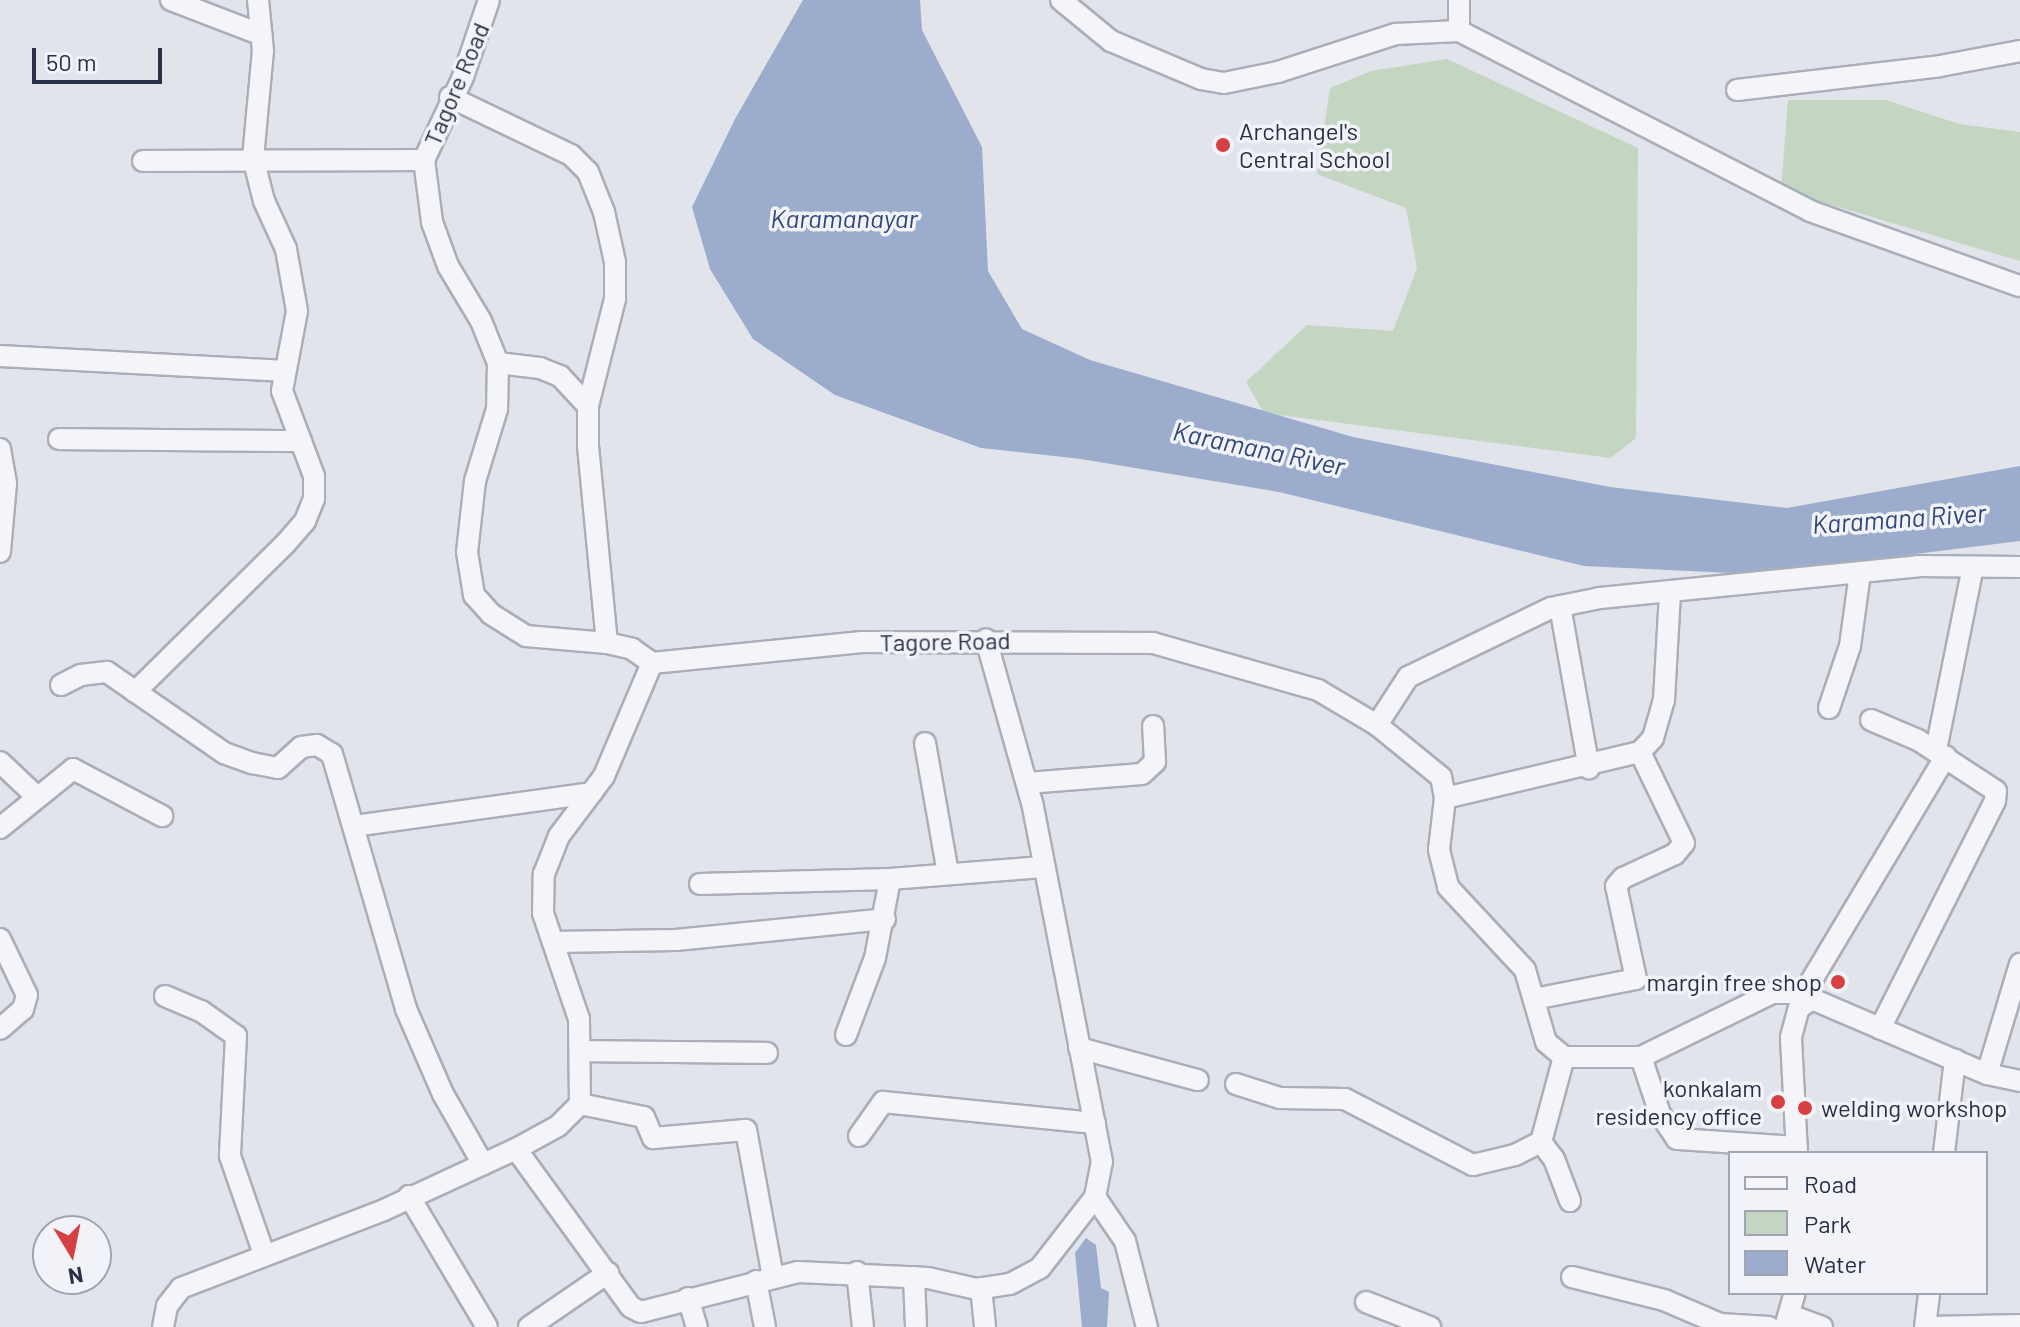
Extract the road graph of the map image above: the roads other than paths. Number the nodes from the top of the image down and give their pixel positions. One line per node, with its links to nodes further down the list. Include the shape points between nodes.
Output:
1 (171, 0): 7 (street)
2 (258, 0): 7 (street)
3 (489, 0): 10 (street, Tagore Road)
4 (1061, 0): 6 (street, via 1111,41 1201,79 1224,83 1278,72 1396,34)
5 (1459, 0): 6 (street)
6 (1459, 31): 14 (street, via 1810,211)
7 (262, 35): 11 (street)
8 (2020, 51): 9 (street)
9 (1737, 90)
10 (450, 97): 12 (street, Tagore Road); 18 (street, via 571,155 588,172 604,212 615,287 611,330)
11 (253, 158): 12 (street); 13 (street); 17 (street, via 260,191 286,249 297,311)
12 (424, 160): 16 (street, Tagore Road, via 437,237)
13 (143, 161)
14 (2020, 286)
15 (0, 356): 17 (street)
16 (498, 363): 18 (street, via 560,376); 29 (street, Tagore Road, via 497,409 468,524 474,595 491,614 526,636)
17 (282, 371): 20 (street, via 282,391)
18 (588, 406): 29 (street)
19 (59, 439): 20 (street)
20 (301, 441): 32 (street, via 314,476 314,499 305,521)
21 (0, 449): 22 (street, via 6,483)
22 (0, 552)
23 (1973, 567): 24 (street); 25 (street); 39 (street)
24 (2020, 567)
25 (1860, 573): 26 (street); 33 (street, via 1850,646)
26 (1670, 592): 27 (street); 38 (street, via 1664,700 1653,738)
27 (1560, 606): 35 (street, via 1469,644 1408,677); 41 (street)
28 (986, 639): 30 (street, Tagore Road, via 862,642); 35 (street, Tagore Road, via 1153,643 1318,690); 42 (street)
29 (607, 643): 30 (street, Tagore Road, via 632,649)
30 (652, 663): 43 (street)
31 (61, 685): 32 (street, via 81,675 107,672)
32 (135, 692): 47 (street, via 224,753 252,763 278,768 301,747 317,745 332,754)
33 (1829, 708)
34 (1871, 720): 39 (street)
35 (1377, 725): 45 (street, Tagore Road, via 1441,777)
36 (1153, 726): 42 (street, via 1155,762 1142,774)
37 (925, 743): 50 (street)
38 (1640, 752): 41 (street); 59 (street, via 1684,843 1675,854 1616,886 1636,979)
39 (1941, 753): 58 (street); 61 (street, via 1991,783 1995,801)
40 (0, 762): 44 (street)
41 (1589, 768): 45 (street)
42 (1027, 783): 49 (street)
43 (592, 793): 47 (street); 55 (street, via 559,836 544,874 543,913)
44 (37, 797): 46 (street, via 73,769); 48 (street)
45 (1445, 798): 59 (street, via 1439,850 1448,887 1512,952 1525,970)
46 (162, 816)
47 (354, 826): 80 (street, via 406,1009 443,1094)
48 (0, 828)
49 (1043, 867): 50 (street); 63 (street)
50 (948, 873): 51 (street)
51 (890, 879): 52 (street); 53 (street)
52 (700, 884)
53 (885, 919): 55 (street, via 676,940); 62 (street)
54 (0, 939): 60 (street, via 27,995 23,1009)
55 (553, 942): 64 (street, via 579,1019)
56 (2020, 964): 69 (street)
57 (165, 996): 84 (street, via 201,1011 236,1036 230,1156)
58 (1808, 996): 61 (street); 67 (street, via 1772,993); 78 (street, via 1791,1037)
59 (1534, 999): 66 (street, via 1546,1042)
60 (0, 1029)
61 (1880, 1029): 68 (street)
62 (846, 1035)
63 (1079, 1048): 70 (street); 74 (street)
64 (580, 1051): 65 (street); 73 (street)
65 (767, 1053)
66 (1564, 1057): 67 (street); 76 (street)
67 (1641, 1057): 78 (street, via 1660,1114 1677,1139)
68 (1955, 1060): 69 (street); 79 (street)
69 (1987, 1074): 71 (street)
70 (1198, 1080)
71 (2020, 1081)
72 (1236, 1084): 76 (street, via 1280,1098 1345,1099 1473,1165)
73 (580, 1104): 77 (street, via 558,1126); 89 (street, via 644,1117 653,1138 746,1130)
74 (1095, 1123): 75 (street, via 883,1102); 82 (street, via 1102,1162)
75 (859, 1136)
76 (1541, 1142): 83 (street, via 1554,1159)
77 (516, 1149): 80 (street); 86 (street)
78 (1797, 1150)
79 (1944, 1151)
80 (483, 1164): 81 (street)
81 (409, 1196): 84 (street); 98 (street)
82 (1095, 1197): 90 (street, via 1040,1268 1010,1284); 105 (street, via 1125,1241)
83 (1570, 1201)
84 (264, 1254): 97 (street, via 181,1288 167,1306)
85 (857, 1272): 87 (street); 89 (street); 102 (street)
86 (608, 1273): 93 (street, via 631,1307 641,1312); 99 (street)
87 (914, 1277): 90 (street); 103 (street)
88 (1572, 1277): 107 (street, via 1664,1300 1720,1324)
89 (764, 1279): 93 (street); 101 (street)
90 (981, 1288): 104 (street)
91 (1795, 1295): 95 (street)
92 (1929, 1295): 109 (street)
93 (688, 1298): 100 (street)
94 (1366, 1302): 106 (street)
95 (1789, 1322): 108 (street)
96 (2020, 1325): 109 (street)
97 (163, 1327)
98 (487, 1327)
99 (529, 1327)
100 (697, 1327)
101 (765, 1327)
102 (863, 1327)
103 (916, 1327)
104 (985, 1327)
105 (1147, 1327)
106 (1430, 1327)
107 (1769, 1327)
108 (1822, 1327)
109 (1928, 1327)

